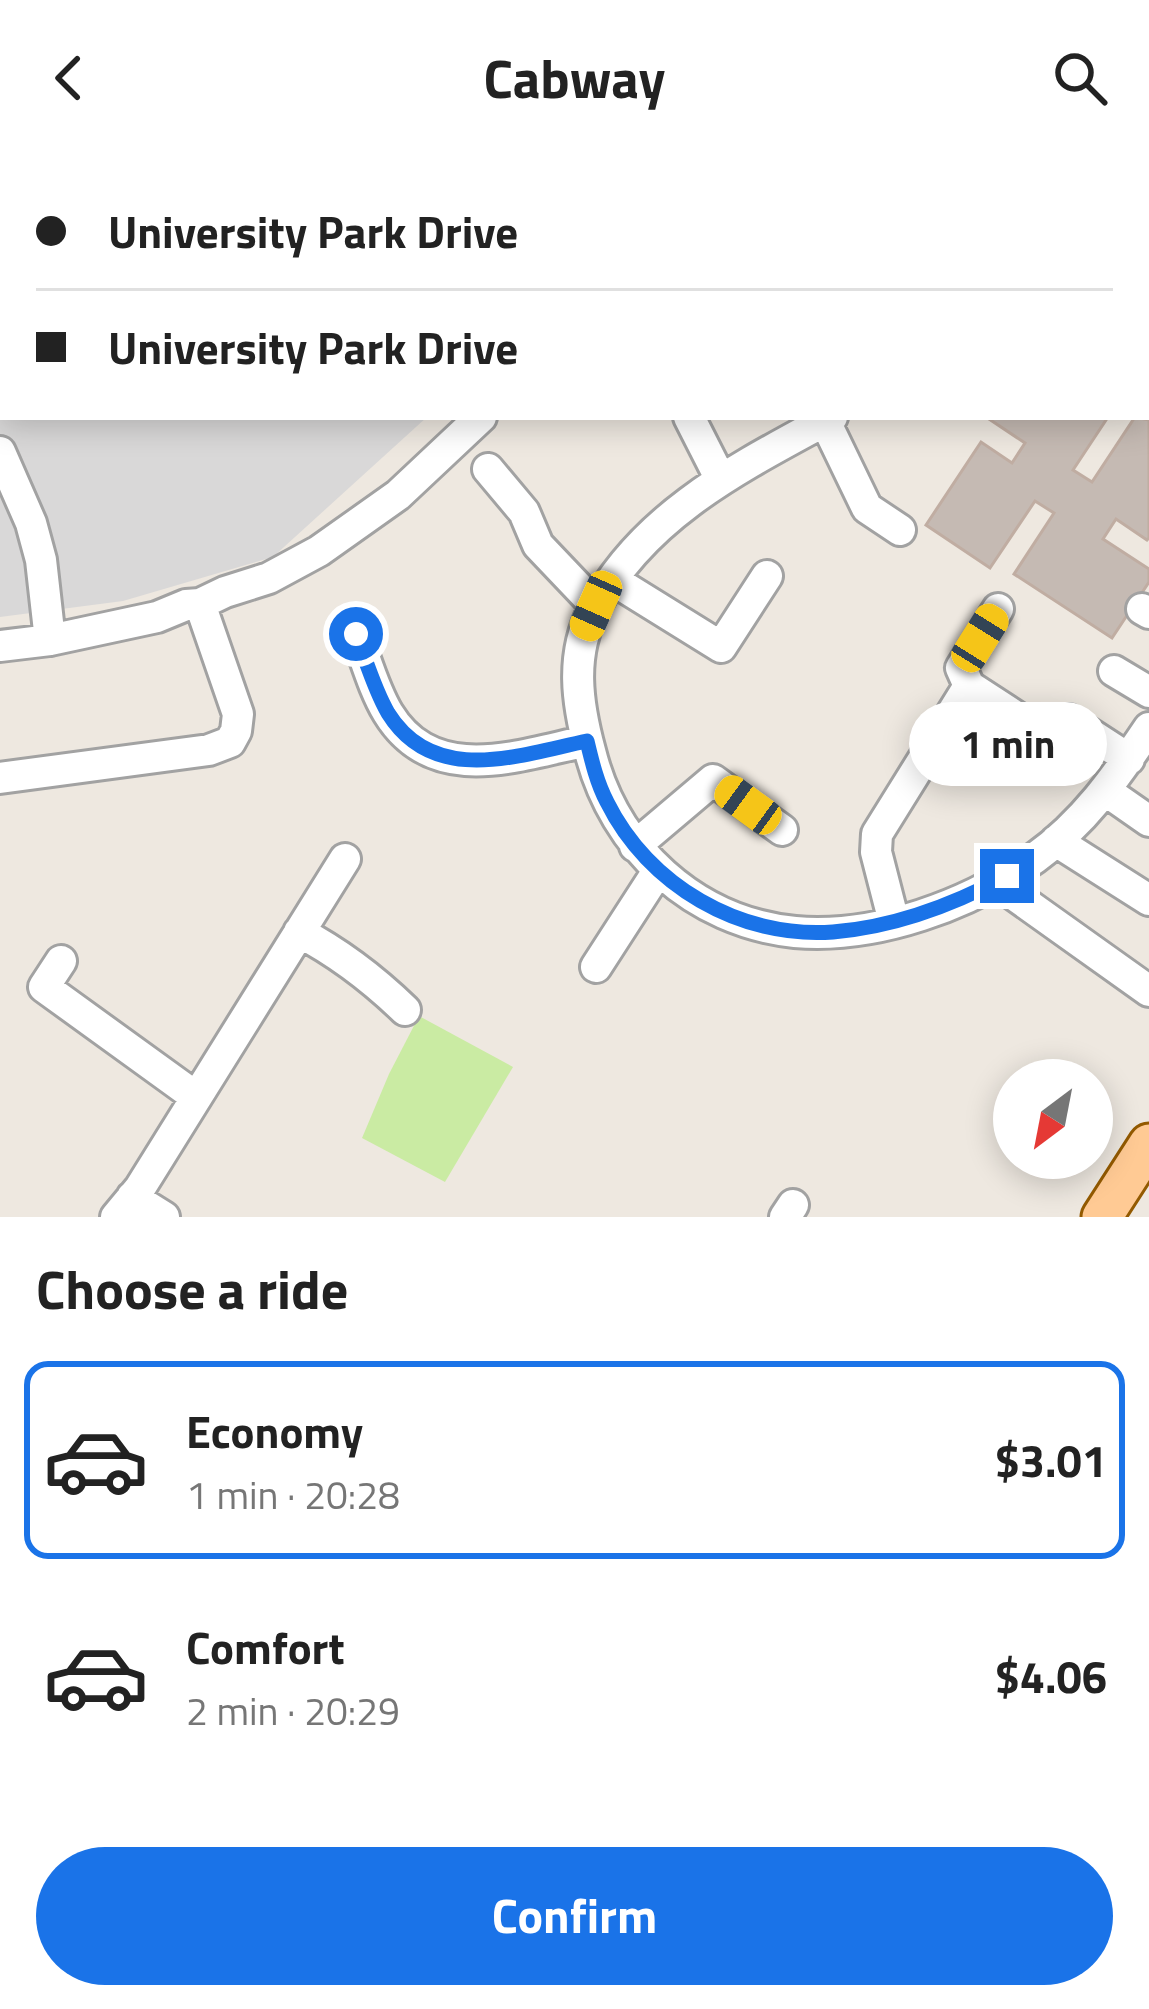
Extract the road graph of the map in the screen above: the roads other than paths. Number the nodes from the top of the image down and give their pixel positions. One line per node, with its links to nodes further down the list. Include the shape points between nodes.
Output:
1 (479, 420): 11 (street, via 398,495 320,551)
2 (691, 420): 7 (street)
3 (823, 420): 7 (street)
4 (828, 420): 8 (street, via 867,508)
5 (0, 452): 15 (street, via 32,523)
6 (488, 470): 12 (street, via 524,512 538,545)
7 (721, 478): 10 (street, via 651,535)
8 (900, 530)
9 (767, 576): 10 (street, via 721,647)
10 (613, 580): 12 (street)
11 (200, 604): 15 (street); 22 (street, via 238,714 230,742)
12 (596, 606): 20 (street, via 578,654)
13 (998, 609): 18 (street, via 961,668)
14 (356, 634): 20 (street, via 389,716 443,757 485,762)
15 (50, 640): 16 (street)
16 (0, 646)
17 (1114, 670): 19 (street)
18 (969, 686): 21 (street, via 1057,728); 32 (street, via 877,835)
19 (1149, 692)
20 (587, 741): 27 (street, via 608,803)
21 (1142, 742): 23 (street)
22 (0, 778)
23 (1106, 791): 24 (street); 26 (street)
24 (1149, 821)
25 (782, 830): 27 (street, via 713,780)
26 (1056, 841): 30 (street); 31 (street)
27 (635, 846): 29 (street)
28 (345, 859): 33 (street)
29 (658, 871): 32 (street, via 716,910 754,924 831,932); 35 (street)
30 (996, 882): 32 (street); 36 (street)
31 (1149, 900)
32 (894, 922)
33 (299, 932): 37 (street, via 334,950); 38 (street)
34 (61, 961): 38 (street, via 44,987)
35 (596, 967)
36 (1149, 991)
37 (405, 1010)
38 (196, 1097): 40 (street)
39 (1149, 1144): 42 (main road)
40 (124, 1207): 41 (street)
41 (164, 1217)
42 (1102, 1217)

